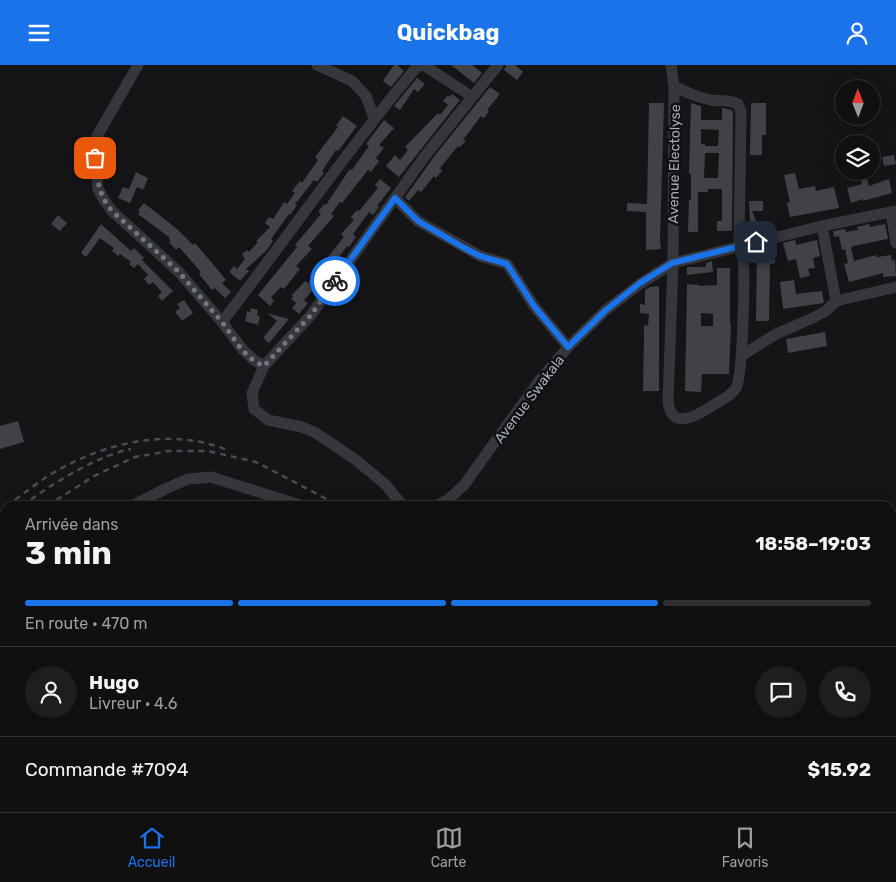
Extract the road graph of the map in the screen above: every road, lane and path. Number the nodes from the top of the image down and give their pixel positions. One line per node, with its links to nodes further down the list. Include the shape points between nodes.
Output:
1 (138, 65): 16 (street, via 97,136 98,189 112,211 178,271)
2 (317, 65): 7 (street, via 352,81 366,95)
3 (498, 65): 6 (street)
4 (671, 65): 5 (street, Avenue Electolyse)
5 (674, 86): 12 (street, via 694,96 738,104 741,112); 13 (street, Avenue Electolyse)
6 (470, 98): 7 (street, via 420,65); 8 (street)
7 (374, 118): 16 (street)
8 (395, 198): 17 (street, via 418,221 480,256 507,264 534,306); 19 (street, via 311,315)
9 (894, 212): 10 (street, Avenue Swakala); 11 (street)
10 (822, 226): 12 (street, Avenue Swakala); 15 (street)
11 (896, 243)
12 (739, 246): 13 (street, Avenue Swakala); 18 (street, via 743,267)
13 (672, 263): 17 (street, Avenue Swakala, via 606,310); 18 (street, Avenue Electolyse, via 668,401 671,412 678,419 695,417 728,395 737,387)
14 (896, 287): 15 (street)
15 (836, 301): 18 (street, via 827,310 776,334)
16 (222, 322): 19 (street, via 242,350)
17 (568, 347): 23 (street, Avenue Swakala, via 539,381 483,462)
18 (741, 356)
19 (264, 366): 22 (street, via 252,393 254,409 268,420 316,433 362,464)
20 (142, 501): 21 (street, via 188,479 211,477)
21 (287, 501)
22 (399, 501)
23 (450, 501)

